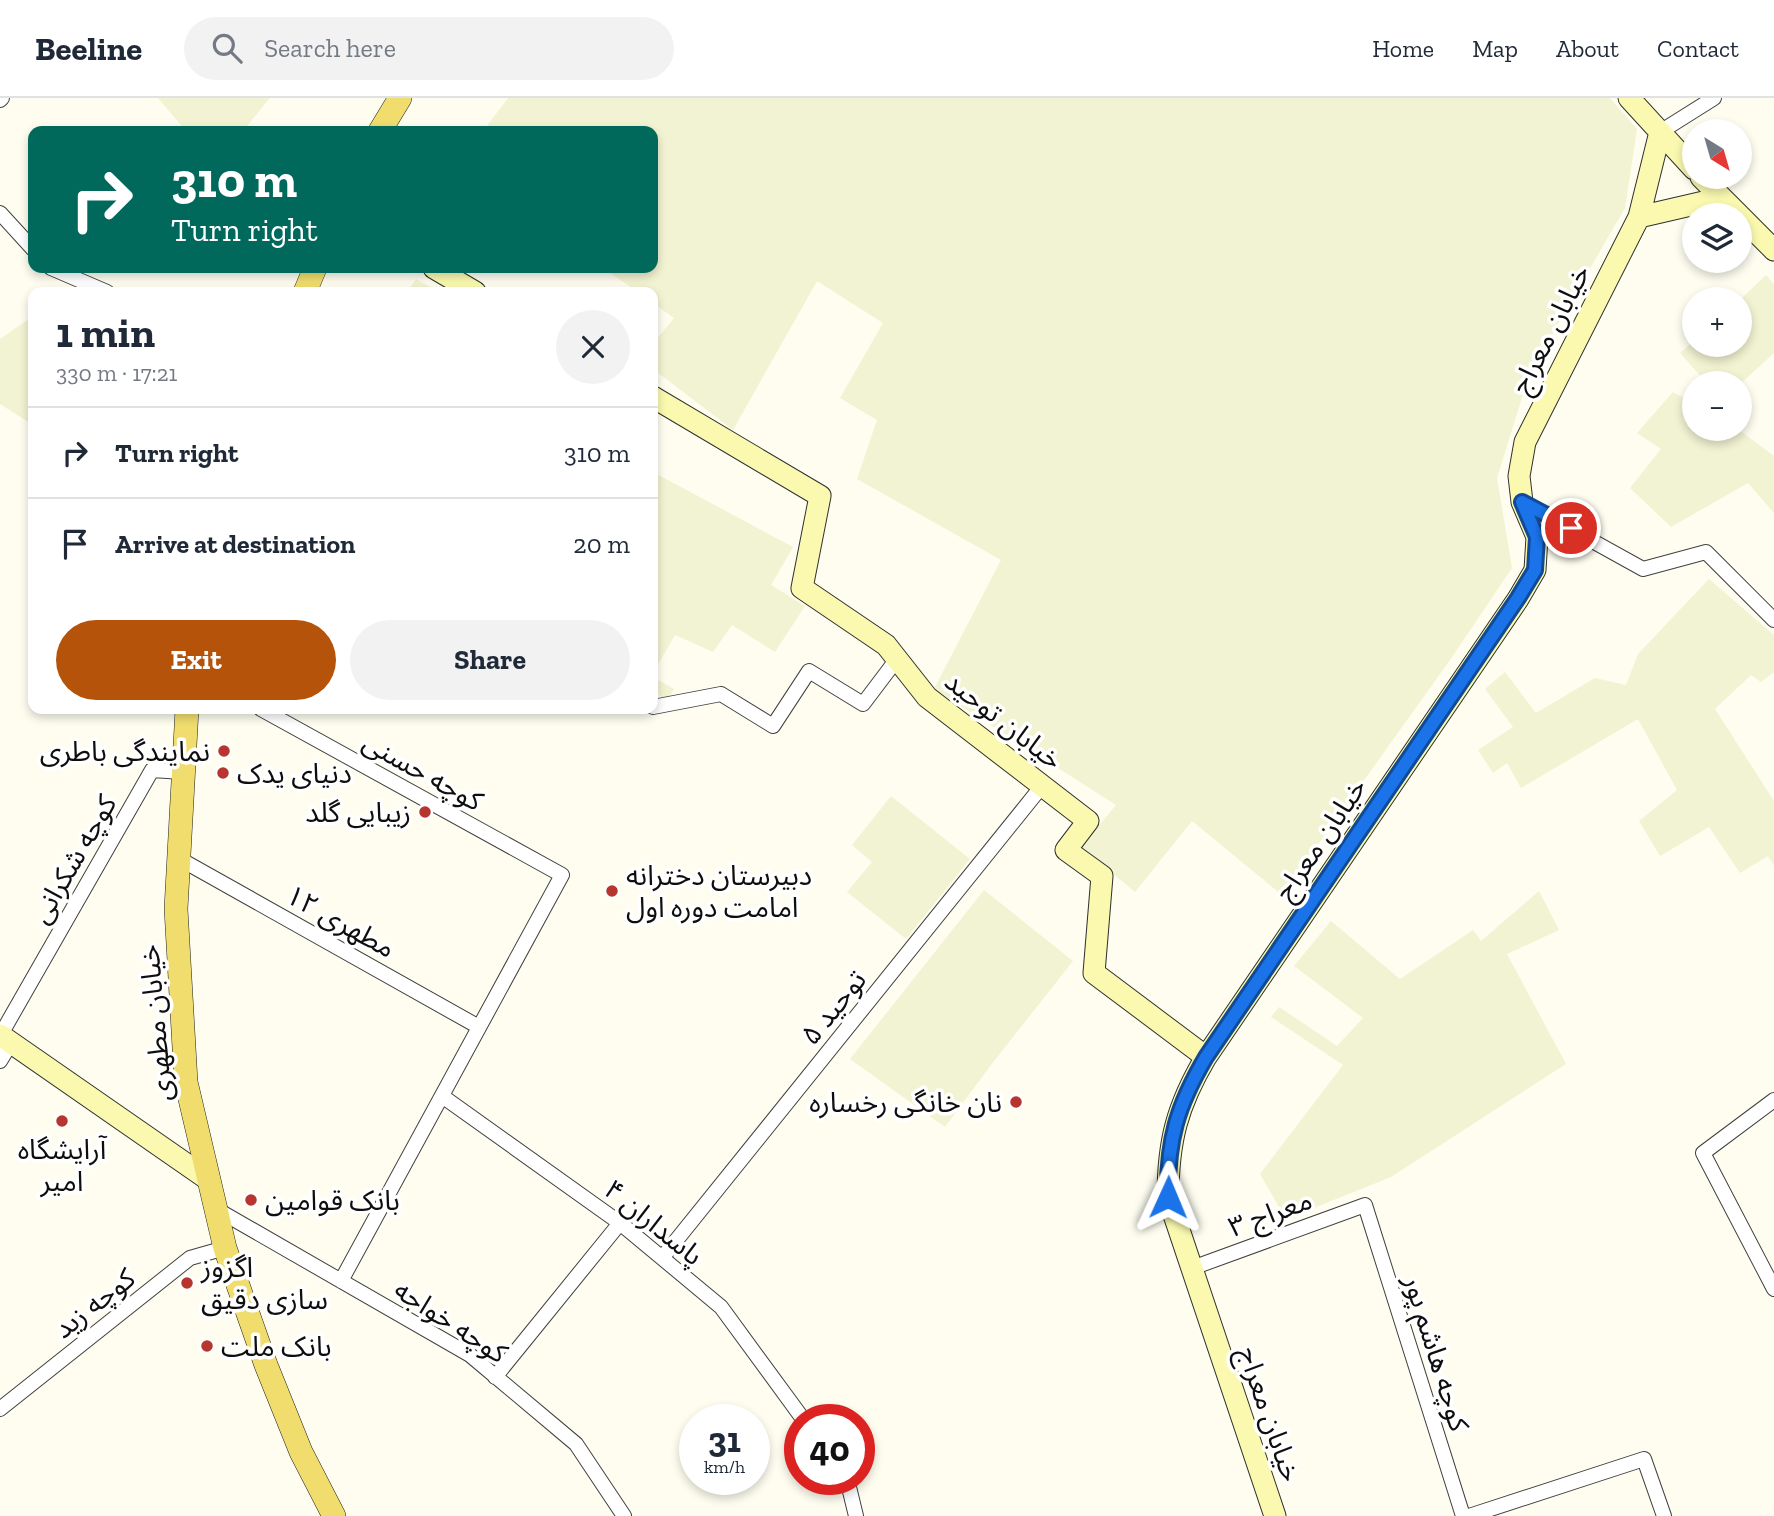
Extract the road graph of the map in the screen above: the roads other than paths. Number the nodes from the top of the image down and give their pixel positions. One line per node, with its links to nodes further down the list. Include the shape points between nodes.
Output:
1 (400, 98): 4 (main road)
2 (1629, 98): 5 (street)
3 (1714, 98): 5 (street)
4 (383, 126)
5 (1660, 132): 6 (street); 11 (street, خیابان معراج)
6 (1682, 156)
7 (1712, 189): 8 (street)
8 (1721, 198): 9 (street); 11 (street)
9 (1726, 203)
10 (0, 213): 13 (street)
11 (1639, 217): 20 (street, خیابان معراج, via 1525,442 1519,476)
12 (1752, 229): 14 (street)
13 (28, 244)
14 (1774, 250)
15 (63, 273): 17 (street)
16 (443, 273): 18 (street)
17 (95, 287)
18 (466, 287)
19 (658, 400): 22 (street, خیابان توحید, via 820,496 802,588 886,645)
20 (1522, 502): 21 (street, via 1643,569 1706,552); 31 (street, خیابان معراج, via 1537,537 1535,570)
21 (1774, 620)
22 (897, 659): 23 (street, via 863,704 809,671 773,726 721,694); 27 (street, خیابان توحید, via 927,697)
23 (658, 706)
24 (187, 714): 26 (main road, خیابان مطهری)
25 (270, 714): 29 (street, کوچه حسنی, via 562,876)
26 (183, 772): 28 (main road, خیابان مطهری); 30 (street, کوچه شکرانی, via 152,770)
27 (1042, 786): 31 (street, خیابان توحید, via 1088,821 1066,850 1102,876 1094,974); 39 (street, توحید ۵)
28 (178, 858): 29 (street, مطهری ۱۲); 34 (main road, خیابان مطهری, via 176,909 186,1082)
29 (479, 1027): 32 (street)
30 (3, 1044): 34 (street)
31 (1206, 1057): 40 (street, خیابان معراج, via 1179,1110 1168,1168 1168,1197)
32 (442, 1096): 37 (street, پاسداران ۴); 41 (street)
33 (1774, 1100): 42 (street, via 1703,1153)
34 (209, 1180): 36 (main road, خیابان مطهری)
35 (1365, 1205): 40 (street, معراج ۳); 51 (street, کوچه هاشم پور)
36 (216, 1209): 38 (main road, خیابان مطهری); 41 (street, کوچه خواجه)
37 (620, 1223): 39 (street, پاسداران ۴); 43 (street)
38 (225, 1248): 45 (street, کوچه زید, via 190,1258); 47 (main road, خیابان مطهری, via 301,1452)
39 (662, 1258): 44 (street, پاسداران ۴, via 721,1307)
40 (1192, 1268): 50 (street, خیابان معراج)
41 (341, 1281): 43 (street, کوچه خواجه, via 470,1355)
42 (1774, 1289)
43 (495, 1377): 48 (street, کوچه خواجه, via 576,1444)
44 (792, 1404)
45 (0, 1409)
46 (851, 1495): 49 (street)
47 (334, 1516)
48 (624, 1516)
49 (856, 1516)
50 (1275, 1516)
51 (1463, 1516)
52 (1469, 1516): 53 (street, via 1644,1459)
53 (1664, 1516)

